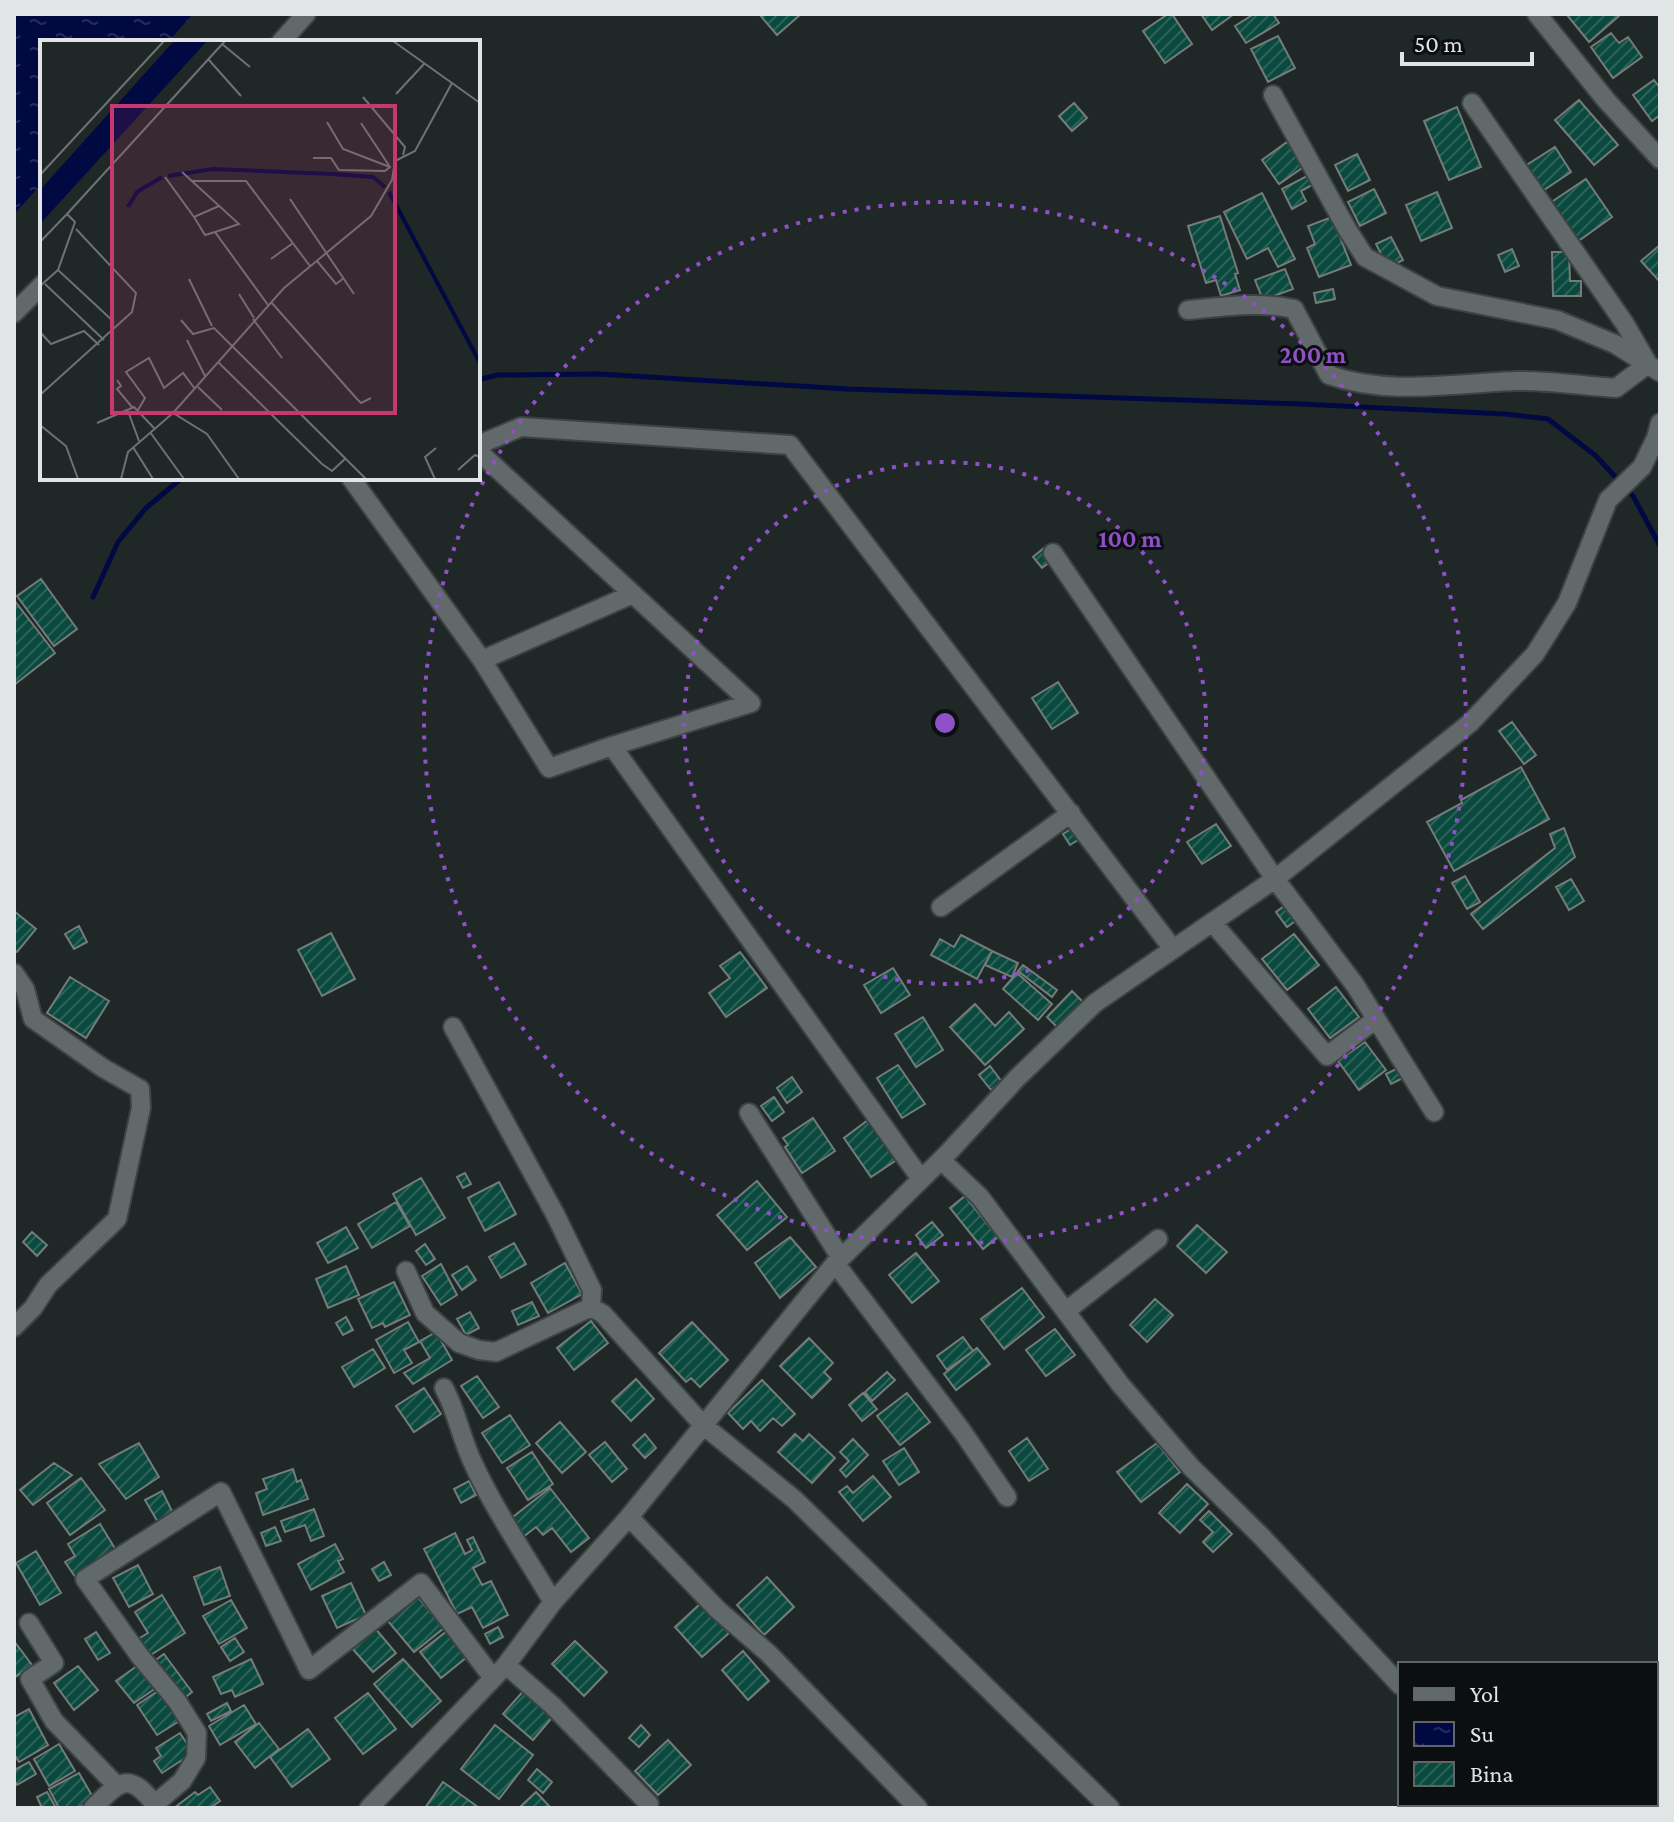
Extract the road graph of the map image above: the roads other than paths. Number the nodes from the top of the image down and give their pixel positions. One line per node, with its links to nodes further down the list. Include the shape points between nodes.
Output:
1 (306, 14): 3 (street)
2 (1537, 14): 6 (street)
3 (283, 40)
4 (1273, 95): 10 (street, via 1365,257 1437,296 1557,320 1615,344)
5 (1472, 103): 10 (street)
6 (1660, 159)
7 (40, 287): 9 (street)
8 (1188, 310): 10 (street, via 1242,305 1294,309 1329,375 1347,381 1403,386 1517,381 1616,388)
9 (14, 313)
10 (1654, 368)
11 (1660, 423): 20 (street, via 1642,467 1608,500 1567,603 1535,654 1470,723)
12 (480, 444): 19 (street, via 521,427 790,445)
13 (480, 453): 16 (street)
14 (352, 480): 17 (street)
15 (1053, 553): 20 (street)
16 (633, 594): 17 (street); 18 (street, via 751,703)
17 (482, 660): 18 (street, via 549,768)
18 (612, 746): 30 (street)
19 (1071, 813): 21 (street); 23 (street)
20 (1275, 879): 22 (street); 25 (street)
21 (941, 907)
22 (1212, 922): 23 (street); 25 (street, via 1327,1056)
23 (1173, 949): 29 (street, via 1095,1003)
24 (14, 973): 36 (street, via 25,989 33,1019 140,1089 141,1108 117,1219 48,1285)
25 (1376, 1019): 27 (street)
26 (453, 1027): 34 (street, via 592,1290)
27 (1434, 1112)
28 (749, 1113): 32 (street)
29 (941, 1160): 30 (street); 35 (street, via 980,1197)
30 (921, 1179): 32 (street)
31 (1158, 1239): 35 (street)
32 (838, 1260): 38 (street); 39 (street)
33 (406, 1271): 34 (street, via 425,1313 459,1343 479,1350 496,1352)
34 (591, 1307): 38 (street)
35 (1066, 1311): 44 (street, via 1191,1467)
36 (14, 1327)
37 (444, 1388): 41 (street, via 471,1460)
38 (703, 1425): 40 (street); 51 (street, via 794,1499)
39 (1007, 1497)
40 (629, 1517): 41 (street); 50 (street)
41 (553, 1602): 43 (street)
42 (29, 1623): 45 (street, via 54,1663 30,1679 54,1721)
43 (500, 1671): 46 (street, via 552,1705); 47 (street, via 421,1583 309,1670 221,1492 85,1579 197,1733 196,1758); 49 (street)
44 (1398, 1683)
45 (116, 1785): 47 (street, via 130,1783); 48 (street)
46 (649, 1804)
47 (156, 1806)
48 (93, 1808)
49 (369, 1808)
50 (918, 1808)
51 (1110, 1808)

